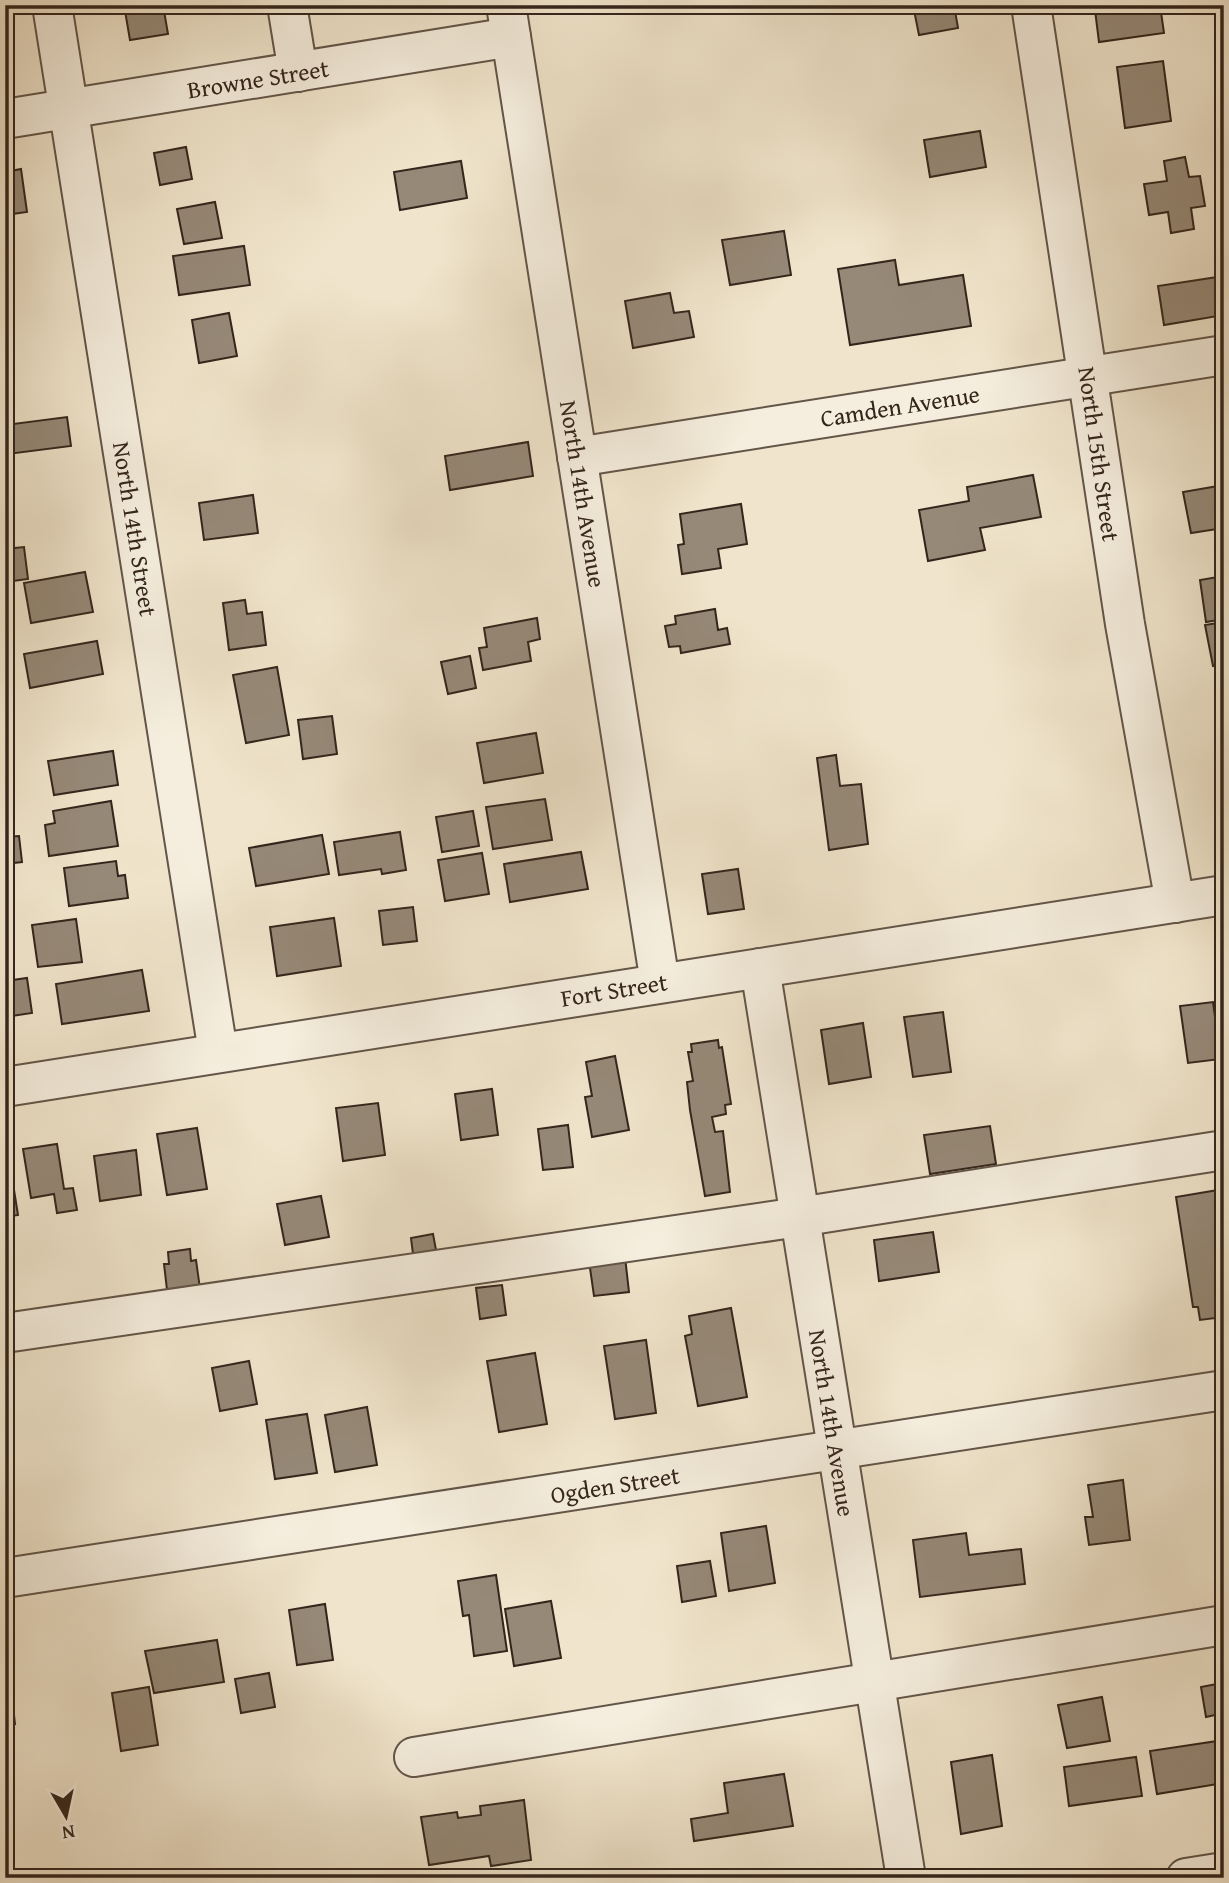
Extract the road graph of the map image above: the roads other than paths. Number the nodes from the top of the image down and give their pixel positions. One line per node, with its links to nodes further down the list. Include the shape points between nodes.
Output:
1 (52, 5): 6 (street, North 14th Street)
2 (287, 5): 5 (street)
3 (1031, 5): 9 (street, North 15th Street)
4 (508, 21): 5 (street, Browne Street); 10 (street, North 14th Avenue)
5 (298, 72): 6 (street, Browne Street)
6 (69, 110): 7 (street, Browne Street); 15 (street, North 14th Street)
7 (5, 119)
8 (1224, 355): 9 (street, Camden Avenue)
9 (1088, 377): 10 (street, Camden Avenue); 12 (street, North 15th Street, via 1125,624)
10 (577, 457): 14 (street, North 14th Avenue)
11 (1224, 895): 12 (street, Fort Street)
12 (1175, 903): 13 (street, Fort Street)
13 (761, 968): 14 (street, Fort Street); 18 (street, North 14th Avenue)
14 (660, 983): 15 (street, Fort Street)
15 (218, 1052): 16 (street, Fort Street)
16 (5, 1087)
17 (1224, 1150): 18 (street)
18 (799, 1217): 19 (street); 21 (street, North 14th Avenue)
19 (5, 1333)
20 (1224, 1390): 21 (street, Ogden Street)
21 (836, 1451): 22 (street, Ogden Street); 24 (street, North 14th Avenue)
22 (5, 1578)
23 (1224, 1625): 24 (street)
24 (873, 1680): 25 (street); 27 (street, North 14th Avenue)
25 (414, 1757)
26 (1224, 1872): 28 (street)
27 (906, 1878)
28 (1186, 1878)

